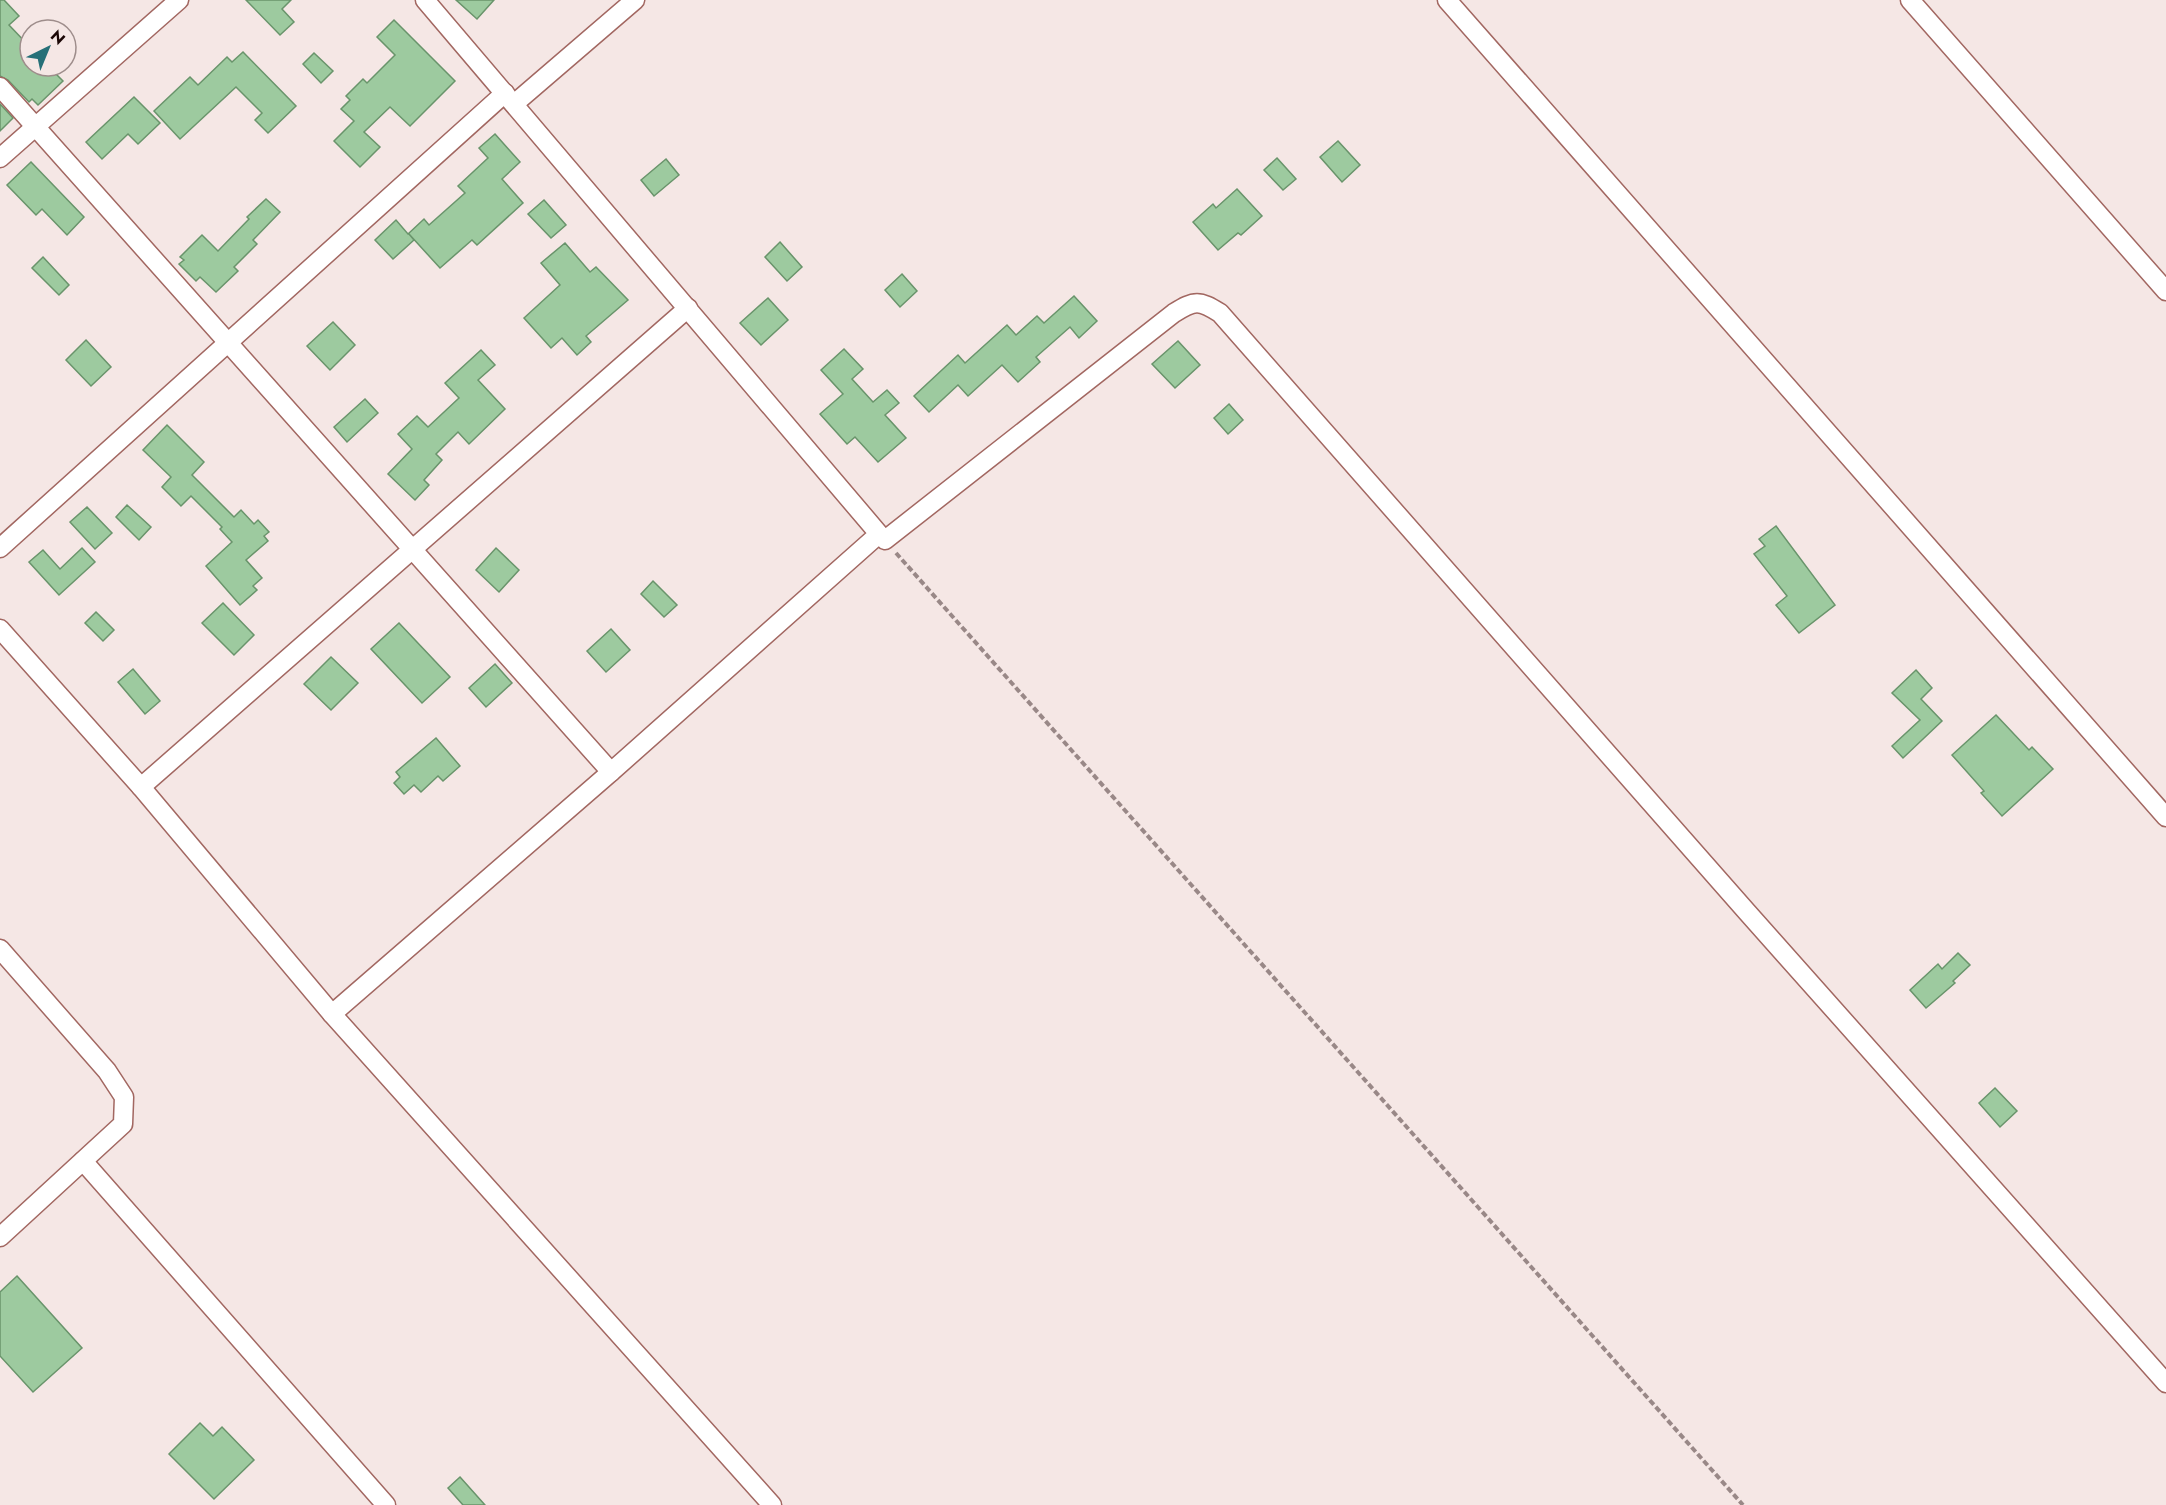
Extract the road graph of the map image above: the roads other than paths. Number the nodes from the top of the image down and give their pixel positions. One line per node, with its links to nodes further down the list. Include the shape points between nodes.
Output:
1 (179, 0): 8 (street)
2 (425, 0): 7 (street)
3 (635, 0): 7 (street)
4 (1447, 0): 19 (street)
5 (1910, 0): 10 (street)
6 (0, 87): 8 (street)
7 (509, 98): 11 (street); 12 (street)
8 (36, 127): 9 (street); 12 (street)
9 (0, 158)
10 (2166, 291)
11 (688, 308): 15 (street); 17 (street, via 879,534)
12 (228, 342): 14 (street); 15 (street)
13 (885, 540): 24 (street, via 1174,313 1197,302 1220,313)
14 (0, 548)
15 (412, 549): 17 (street); 18 (street)
16 (0, 629): 18 (street)
17 (611, 772): 21 (street)
18 (141, 787): 21 (street)
19 (2166, 817)
20 (0, 948): 22 (street, via 107,1071 124,1097 123,1124)
21 (332, 1014): 26 (street)
22 (83, 1161): 23 (street); 25 (street)
23 (0, 1237)
24 (2166, 1383)
25 (386, 1505)
26 (772, 1505)

